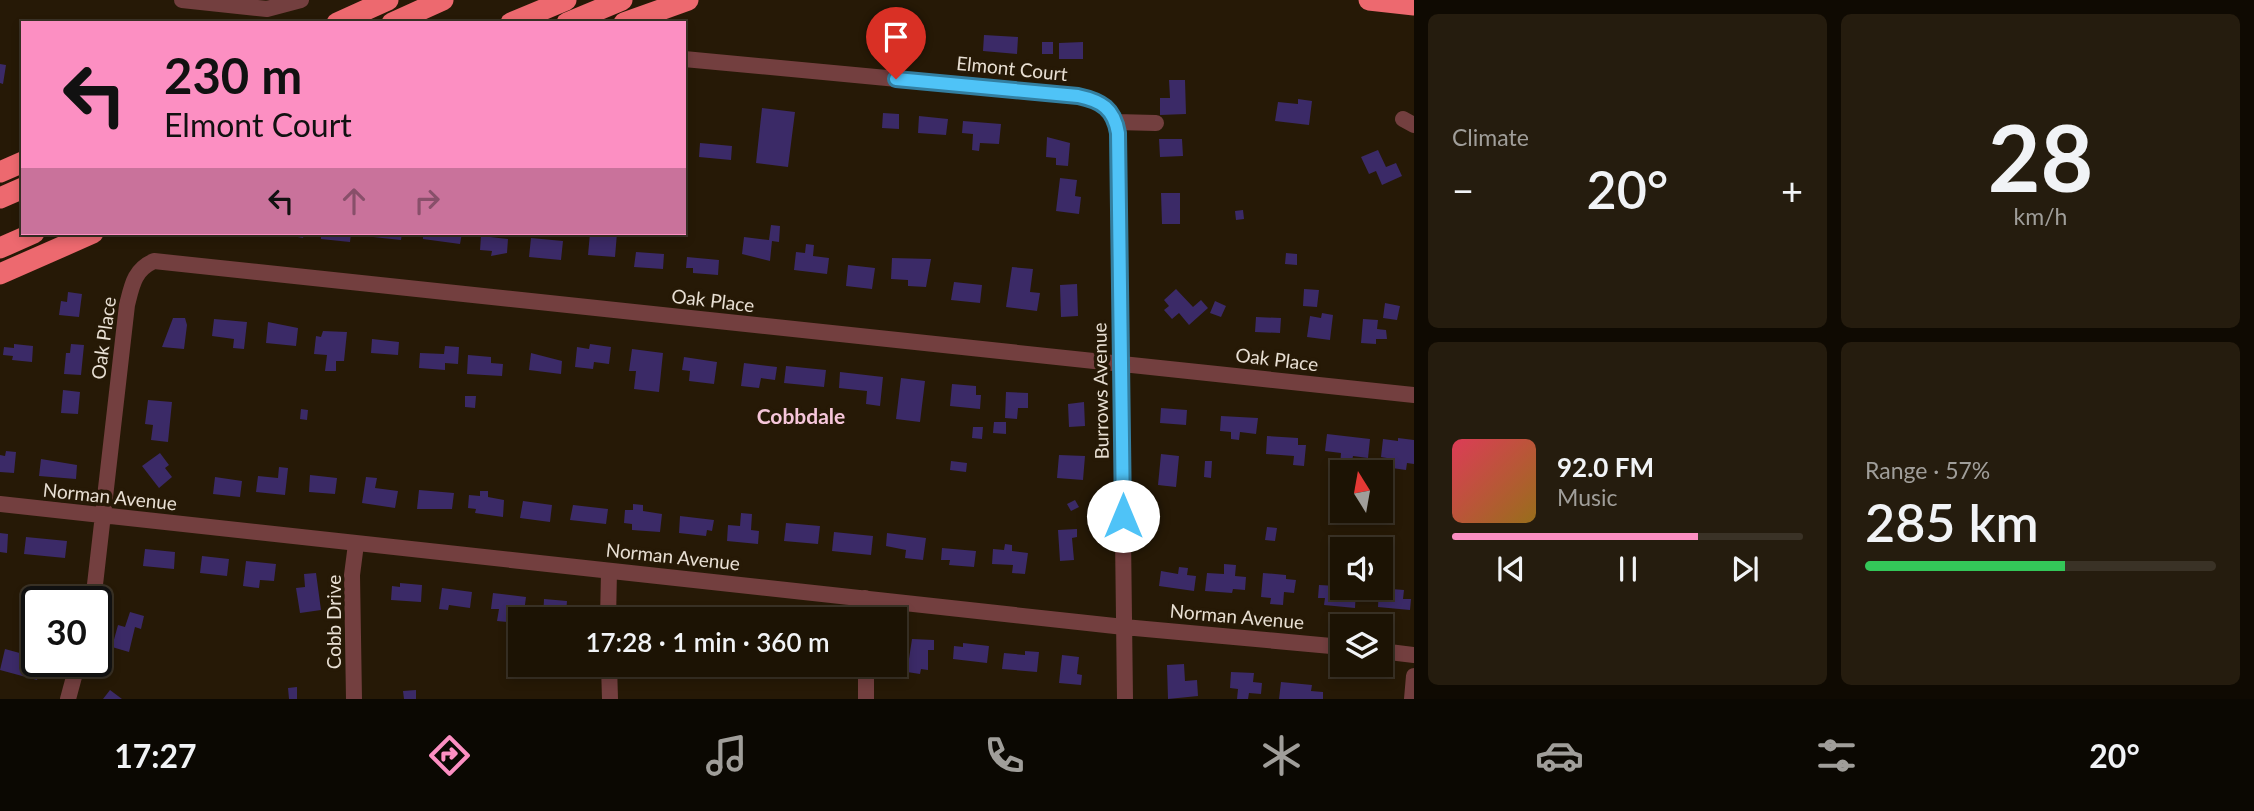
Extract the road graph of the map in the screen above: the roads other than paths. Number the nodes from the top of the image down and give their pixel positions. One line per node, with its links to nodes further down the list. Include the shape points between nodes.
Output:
1 (182, 0): 2 (street, via 267,9)
2 (301, 0)
3 (388, 0): 10 (highway)
4 (443, 0): 11 (highway)
5 (566, 0): 12 (highway)
6 (622, 0): 13 (highway)
7 (688, 0): 14 (highway)
8 (1369, 0): 9 (highway)
9 (1414, 5)
10 (341, 21)
11 (396, 21)
12 (516, 21)
13 (572, 21)
14 (630, 21)
15 (686, 59): 16 (street, Elmont Court, via 1078,96 1102,103)
16 (1116, 122): 17 (street); 26 (street, Burrows Avenue)
17 (1156, 122)
18 (21, 163): 19 (highway)
19 (0, 172)
20 (21, 189): 21 (highway)
21 (0, 198)
22 (29, 235): 24 (highway)
23 (88, 235): 25 (highway)
24 (0, 248)
25 (0, 274)
26 (1121, 365): 27 (street, Oak Place); 29 (street, Oak Place, via 162,261 145,265 135,276 127,305); 36 (street, Burrows Avenue)
27 (1414, 396)
28 (0, 505): 29 (street, Norman Avenue)
29 (103, 516): 30 (street, Norman Avenue); 32 (street)
30 (356, 544): 31 (street, Norman Avenue); 45 (street, Cobb Drive, via 352,575)
31 (609, 571): 33 (street, Norman Avenue); 34 (street)
32 (95, 586)
33 (865, 598): 35 (street); 36 (street, Norman Avenue)
34 (608, 607)
35 (865, 607)
36 (1124, 627): 37 (street, Norman Avenue); 48 (street, Burrows Avenue)
37 (1330, 646)
38 (1393, 652): 39 (street)
39 (1414, 655)
40 (1414, 676): 49 (street)
41 (74, 677): 44 (street)
42 (609, 677): 46 (street)
43 (866, 677): 47 (street)
44 (68, 699)
45 (354, 699)
46 (610, 699)
47 (866, 699)
48 (1125, 699)
49 (1412, 699)

